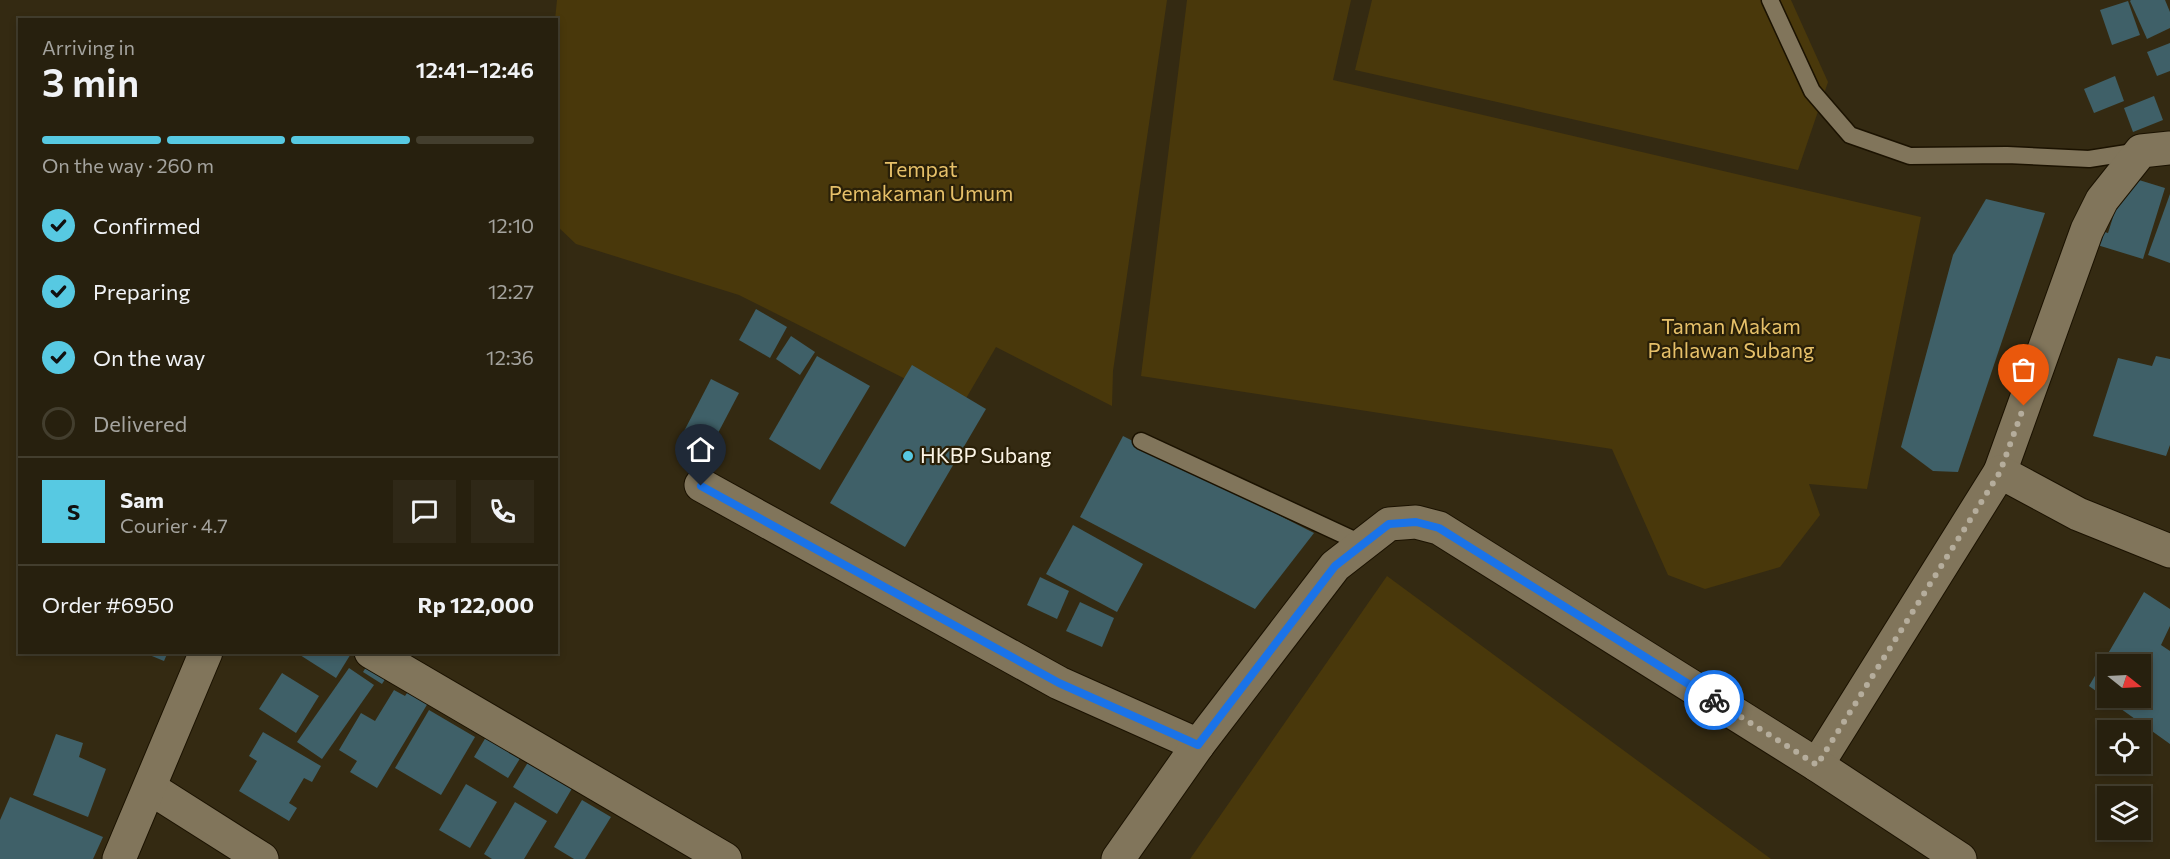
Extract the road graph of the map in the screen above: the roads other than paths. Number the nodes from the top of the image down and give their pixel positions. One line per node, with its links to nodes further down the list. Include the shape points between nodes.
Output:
1 (1770, 0): 2 (lane, via 1812,91 1850,135 1910,156 2089,159)
2 (2155, 150): 4 (street, via 2102,200 2087,230)
3 (1142, 441): 6 (lane)
4 (2000, 472): 7 (street, via 2078,513); 11 (street)
5 (701, 486): 10 (street, via 1059,683)
6 (1363, 544): 10 (street, via 1335,566); 11 (street, via 1389,524 1416,522 1439,528)
7 (2170, 551)
8 (205, 654): 12 (street)
9 (373, 654): 15 (street)
10 (1198, 745): 16 (street)
11 (1817, 765): 17 (street)
12 (150, 788): 13 (street); 14 (street)
13 (119, 859)
14 (261, 859)
15 (725, 859)
16 (1118, 859)
17 (1960, 859)

